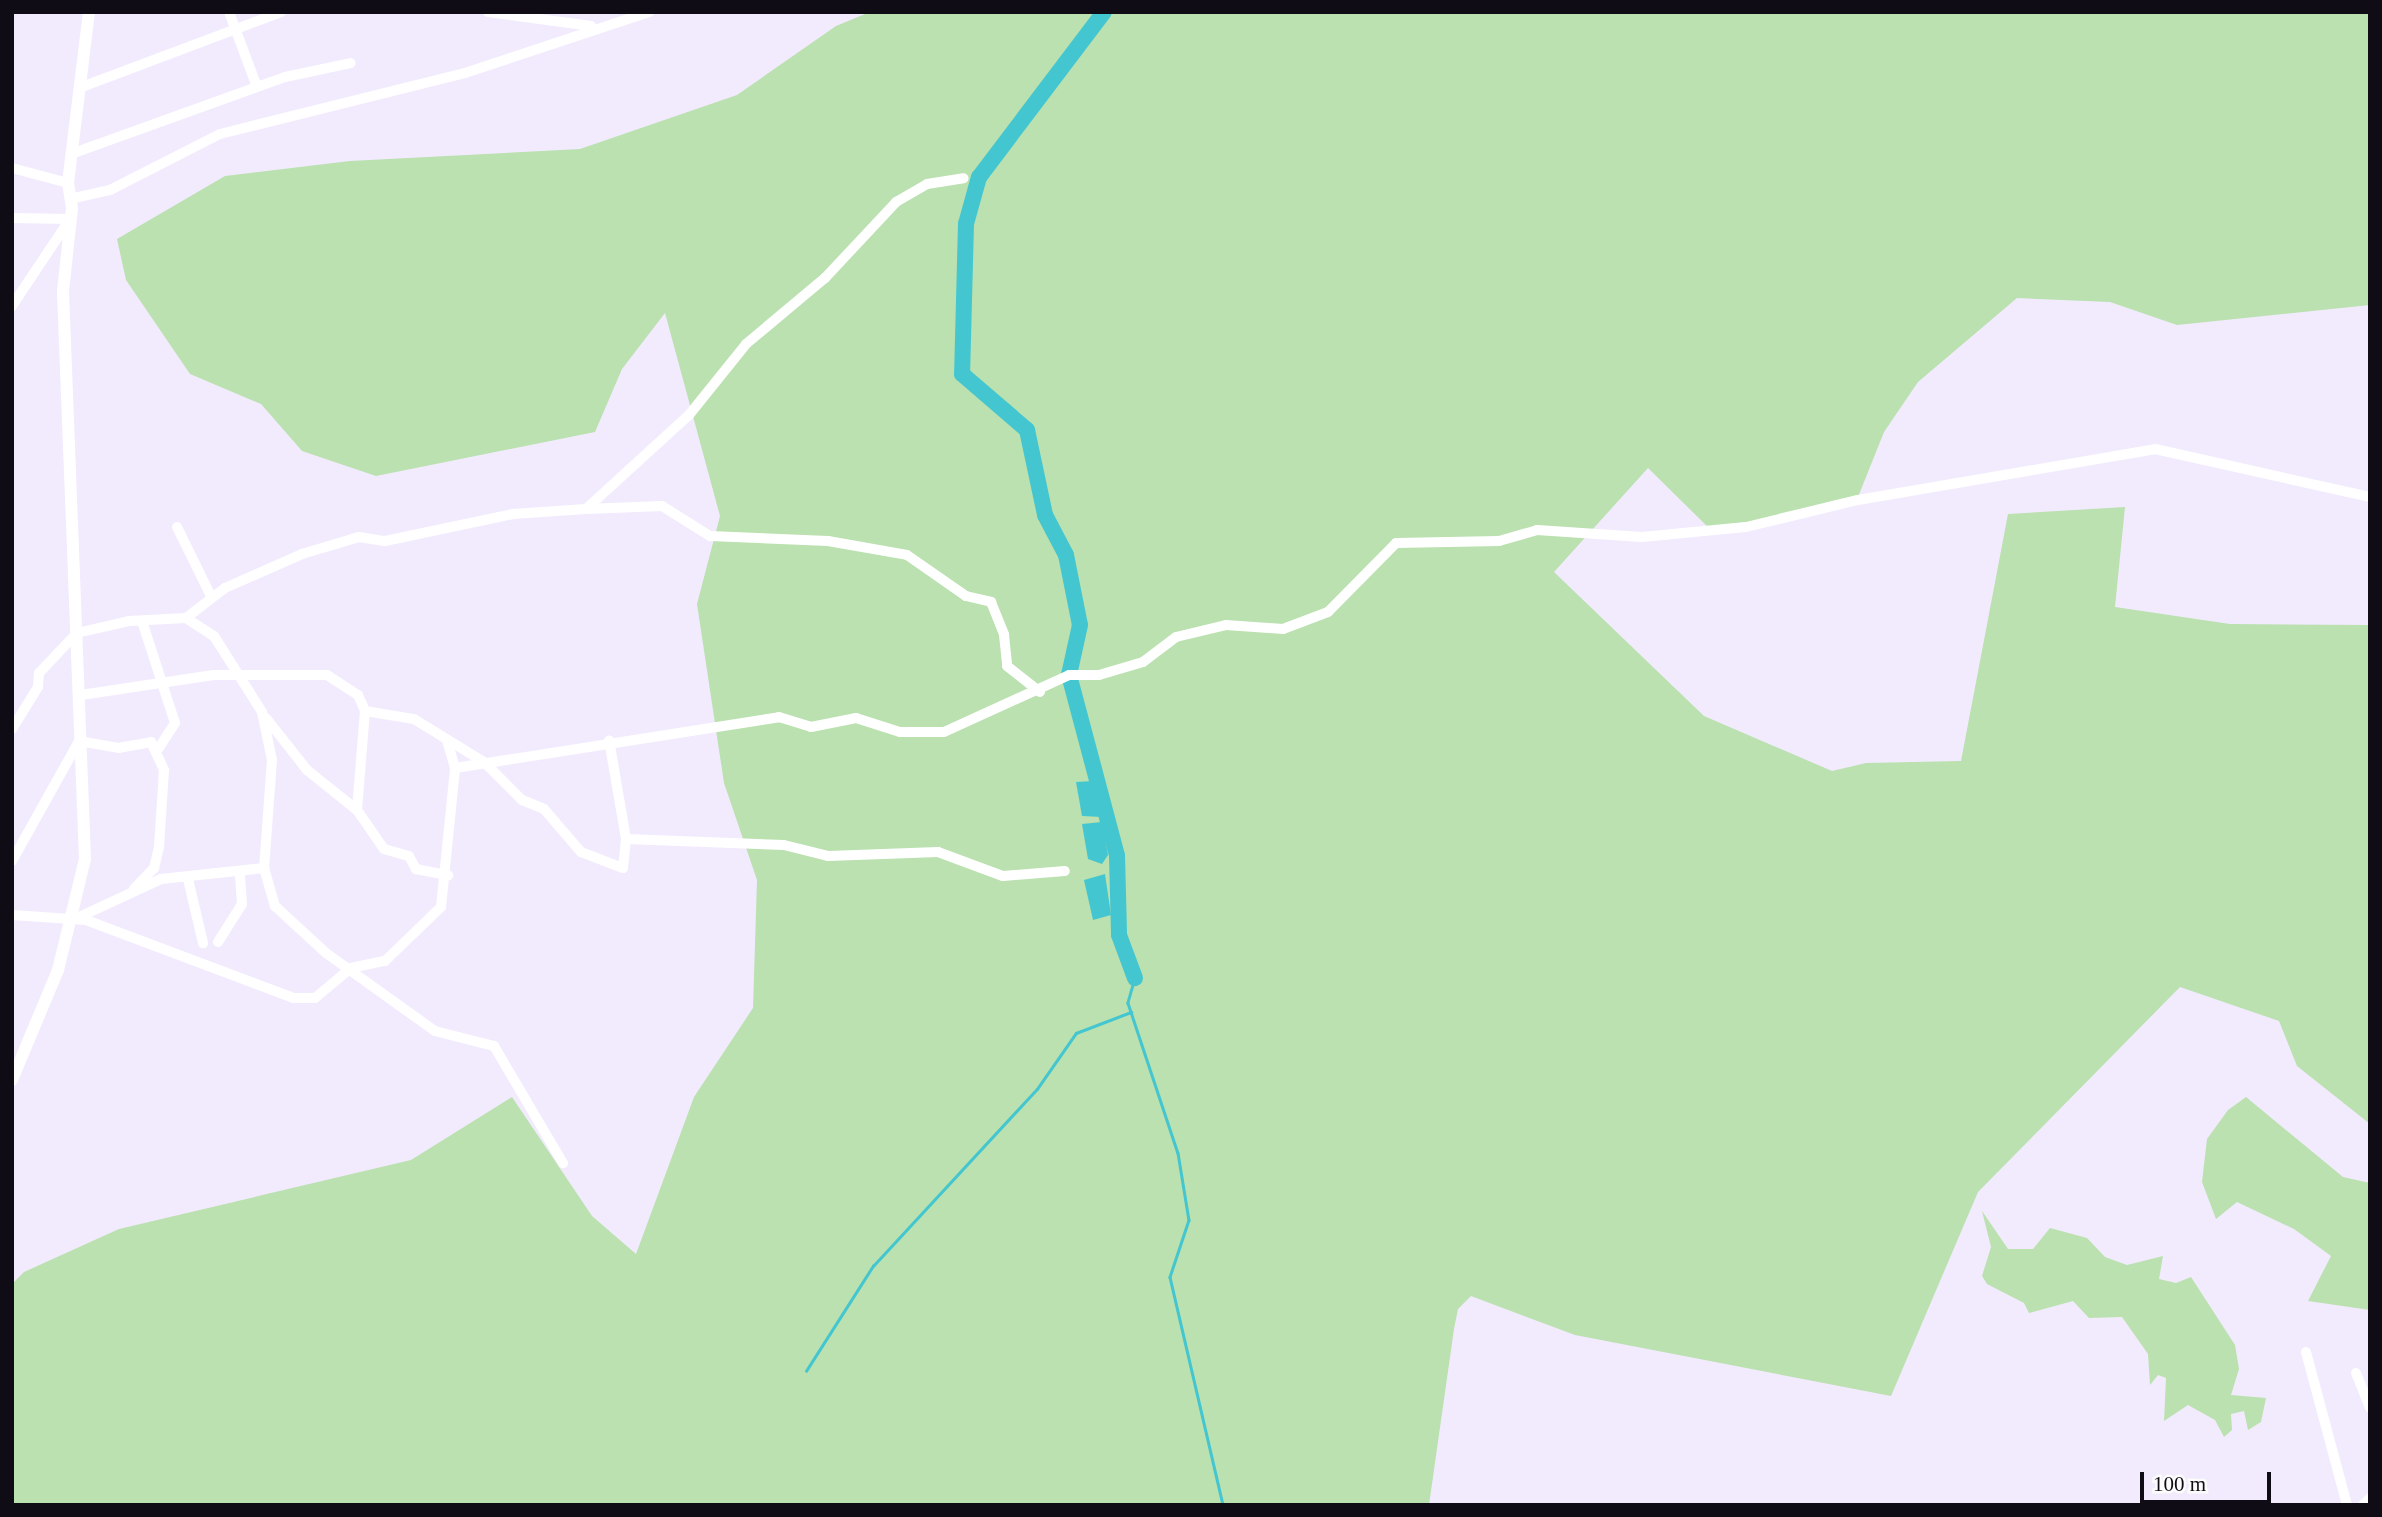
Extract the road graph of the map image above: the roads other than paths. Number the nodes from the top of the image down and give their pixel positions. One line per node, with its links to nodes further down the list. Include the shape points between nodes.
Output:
1 (89, 12): 9 (street)
2 (229, 12): 7 (street)
3 (281, 12): 7 (street)
4 (488, 12): 6 (street, via 583,27)
5 (649, 12): 6 (street)
6 (634, 17): 15 (street, via 465,73 220,134 110,190)
7 (236, 33): 9 (street); 10 (street)
8 (351, 63): 10 (street)
9 (79, 88): 11 (street)
10 (257, 88): 11 (street)
11 (71, 154): 14 (street)
12 (12, 168): 14 (street)
13 (964, 178): 20 (street, via 927,184 896,202 825,278 746,344 689,415)
14 (68, 183): 15 (street)
15 (70, 199): 17 (street)
16 (12, 218): 17 (street)
17 (71, 219): 18 (street); 25 (street, via 63,290 68,533)
18 (12, 306)
19 (2370, 496): 28 (street, via 2155,449 1917,495 1858,500 1746,527 1642,537 1537,530 1499,541 1396,543 1328,612 1283,629 1226,625 1193,631 1143,662 1099,675 1069,675)
20 (586, 509): 22 (street, via 513,514 385,541 359,537 302,554); 28 (street, via 662,506 710,536 828,541 907,555 966,596 991,602 1007,666)
21 (177, 527): 22 (street)
22 (211, 596): 23 (street)
23 (186, 618): 24 (street); 26 (street, via 228,649)
24 (142, 621): 25 (street); 27 (street)
25 (77, 633): 29 (street); 32 (street, via 39,673 38,687)
26 (240, 677): 27 (street); 30 (street, via 327,674 358,695); 31 (street)
27 (162, 682): 29 (street); 36 (street, via 175,723)
28 (1040, 692): 34 (street, via 944,732 900,733 856,718 811,727 779,717 670,737)
29 (82, 695): 35 (street)
30 (365, 710): 33 (street, via 414,719); 39 (street)
31 (262, 712): 39 (street, via 307,770); 42 (street, via 272,760)
32 (12, 729)
33 (447, 740): 37 (street); 38 (street)
34 (609, 740): 37 (street); 40 (street)
35 (79, 741): 36 (street, via 118,748 151,742); 41 (street); 49 (street, via 85,859)
36 (159, 748): 47 (street, via 159,848 154,868)
37 (484, 762): 38 (street); 40 (street, via 522,800 544,809 581,852 623,868)
38 (456, 768): 45 (street)
39 (357, 810): 45 (street, via 384,849 409,856 416,869)
40 (626, 839): 43 (street, via 784,845 828,856 938,852 1003,876)
41 (12, 860)
42 (264, 868): 44 (street); 52 (street, via 275,906)
43 (1065, 871)
44 (240, 872): 46 (street); 50 (street, via 242,904)
45 (448, 875): 52 (street, via 445,898 427,923 385,961)
46 (188, 880): 47 (street, via 161,879); 51 (street)
47 (134, 889): 49 (street)
48 (12, 915): 49 (street)
49 (70, 920): 52 (street, via 150,942 293,998 315,998); 53 (street, via 58,970)
50 (218, 942)
51 (203, 943)
52 (351, 968): 54 (street, via 435,1031 494,1046)
53 (12, 1080)
54 (563, 1163)
55 (2306, 1352): 59 (street)
56 (2356, 1373): 57 (street)
57 (2370, 1407)
58 (2370, 1498): 60 (street)
59 (2347, 1505)
60 (2362, 1505)

